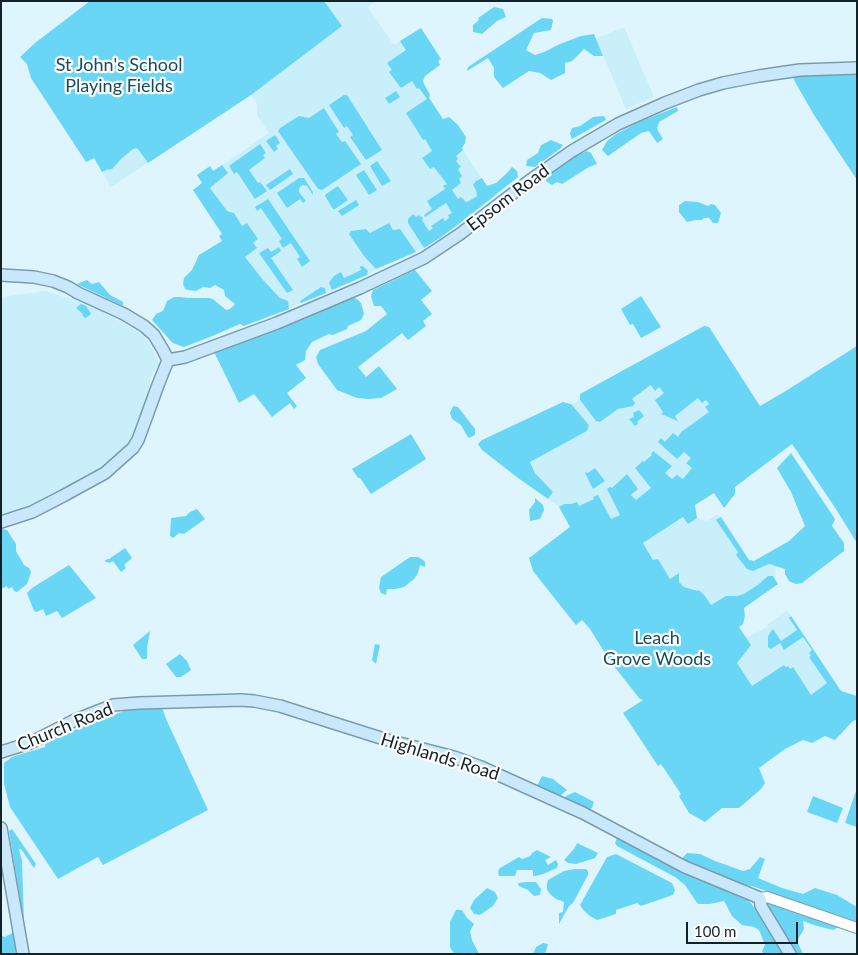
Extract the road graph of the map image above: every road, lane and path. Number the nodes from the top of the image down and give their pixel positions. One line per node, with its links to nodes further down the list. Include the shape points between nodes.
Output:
1 (857, 68): 5 (main road, Epsom Road, via 800,70 759,76 699,90 664,104 613,127 572,151 424,258 277,323)
2 (1, 275): 4 (main road, via 34,277 68,287)
3 (1, 282): 4 (main road, via 37,285)
4 (78, 294): 5 (main road, via 144,326 154,335)
5 (168, 360): 6 (main road, via 138,440 124,456 105,473 63,496 32,512)
6 (1, 522)
7 (128, 704): 8 (main road, Church Road, via 113,705 30,743); 10 (main road, Highlands Road, via 241,700 267,703 461,760 584,813 685,867)
8 (1, 752)
9 (1, 828): 12 (main road)
10 (760, 898): 11 (street, via 767,897); 13 (main road, via 761,906)
11 (857, 928)
12 (23, 954)
13 (790, 954)

